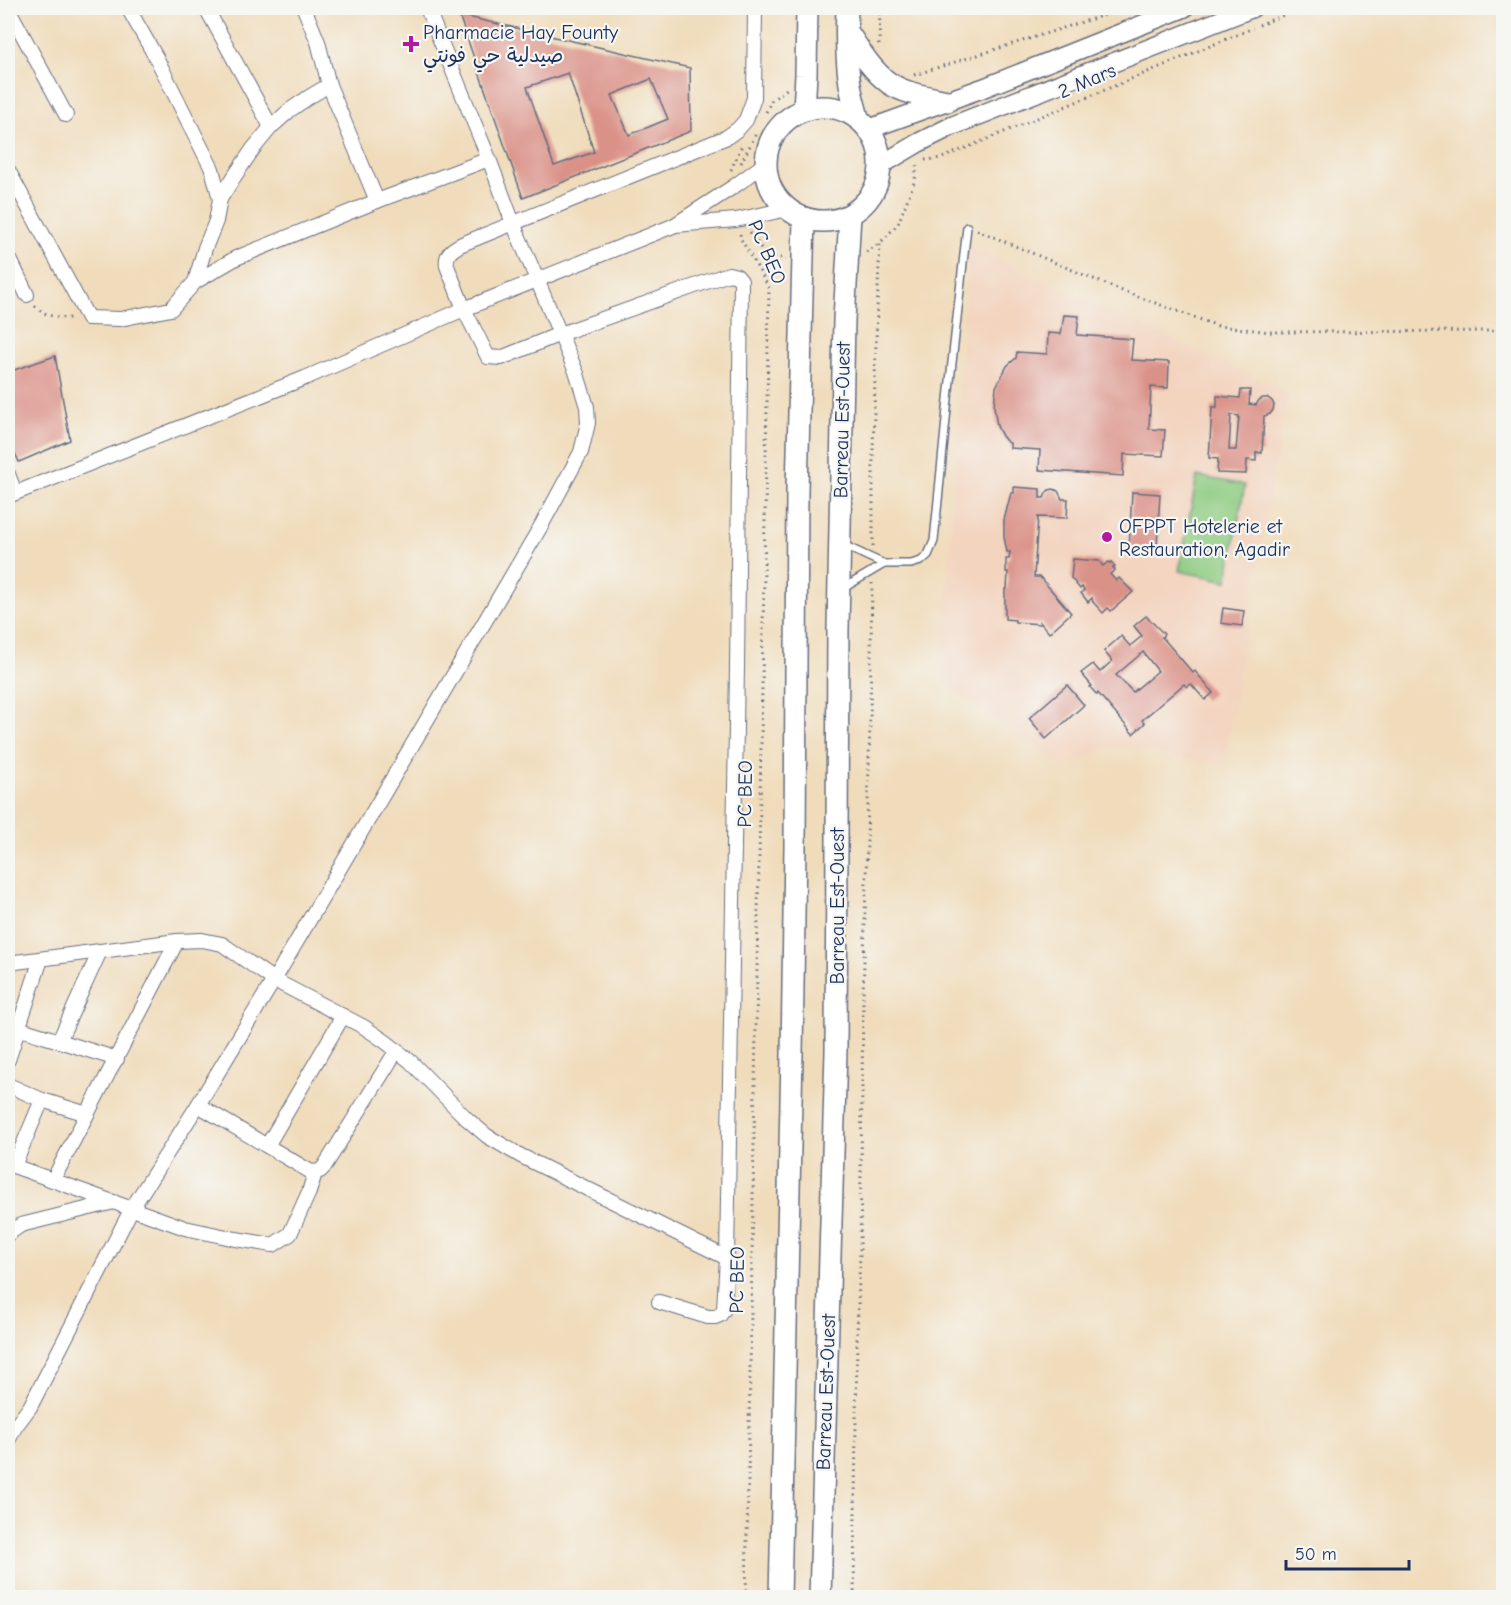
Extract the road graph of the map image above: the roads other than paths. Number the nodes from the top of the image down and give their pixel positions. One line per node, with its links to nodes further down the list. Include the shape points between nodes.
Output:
1 (8, 8): 15 (street)
2 (128, 8): 22 (street, via 212,169)
3 (206, 8): 17 (street)
4 (304, 8): 12 (street)
5 (427, 8): 18 (street)
6 (755, 8): 26 (street, via 754,98 738,129 727,137)
7 (807, 8): 14 (main road)
8 (847, 8): 11 (main road)
9 (1184, 8): 13 (street)
10 (1252, 8): 20 (street, via 992,109)
11 (847, 31): 13 (main road, via 878,74 890,83); 16 (main road, via 851,89)
12 (329, 85): 17 (street); 23 (street)
13 (948, 101): 16 (street)
14 (804, 110): 16 (main road, via 832,107); 19 (main road, via 777,130)
15 (66, 115)
16 (863, 123): 20 (main road, via 878,147)
17 (271, 127): 22 (street)
18 (489, 159): 23 (street); 26 (street)
19 (766, 163): 24 (main road, via 768,180 776,196); 27 (street)
20 (880, 165): 25 (main road, via 872,195)
21 (8, 170): 31 (street, via 88,318 120,319 171,309)
22 (220, 199): 31 (street)
23 (377, 201): 31 (street, via 236,258)
24 (796, 214): 25 (main road, via 820,222); 27 (street); 66 (main road, Barreau Est-Ouest, via 803,263)
25 (850, 215): 37 (main road, Barreau Est-Ouest)
26 (513, 223): 30 (street); 33 (street, via 462,244 447,256 447,266)
27 (673, 226): 30 (street)
28 (967, 227): 38 (lane, via 934,541 921,561)
29 (8, 255): 32 (street, via 26,291)
30 (538, 280): 33 (street); 34 (street)
31 (195, 282)
32 (8, 288)
33 (464, 309): 34 (street, via 488,357 501,358); 36 (street, via 305,378)
34 (560, 334): 44 (street, via 587,407 588,423 581,452); 62 (street, via 729,274 741,281)
35 (8, 474): 36 (street)
36 (11, 494)
37 (840, 543): 38 (lane); 39 (main road, Barreau Est-Ouest)
38 (884, 564): 39 (lane)
39 (839, 591): 67 (main road, Barreau Est-Ouest, via 836,1051)
40 (177, 941): 41 (street); 44 (street, via 222,944); 49 (street)
41 (100, 951): 42 (street); 47 (street)
42 (41, 958): 43 (street); 46 (street)
43 (8, 963)
44 (274, 980): 45 (street); 53 (street)
45 (343, 1016): 48 (street); 55 (street)
46 (13, 1026): 47 (street); 50 (street)
47 (59, 1041): 49 (street)
48 (397, 1050): 57 (street, via 324,1167); 62 (street, via 487,1136)
49 (117, 1059): 54 (street)
50 (8, 1060)
51 (8, 1085): 52 (street)
52 (42, 1100): 54 (street); 56 (street)
53 (198, 1105): 55 (street); 60 (street)
54 (87, 1114): 58 (street)
55 (267, 1146): 57 (street)
56 (11, 1165): 58 (street)
57 (315, 1173): 60 (street, via 290,1234 273,1245 185,1228)
58 (53, 1180): 59 (street)
59 (115, 1202): 60 (street); 61 (street, via 21,1225)
60 (132, 1208): 64 (street, via 30,1407)
61 (8, 1234)
62 (727, 1258): 63 (street, via 724,1309 720,1316 708,1317)
63 (659, 1302)
64 (11, 1425): 65 (street)
65 (8, 1441)
66 (780, 1598)
67 (820, 1598)

